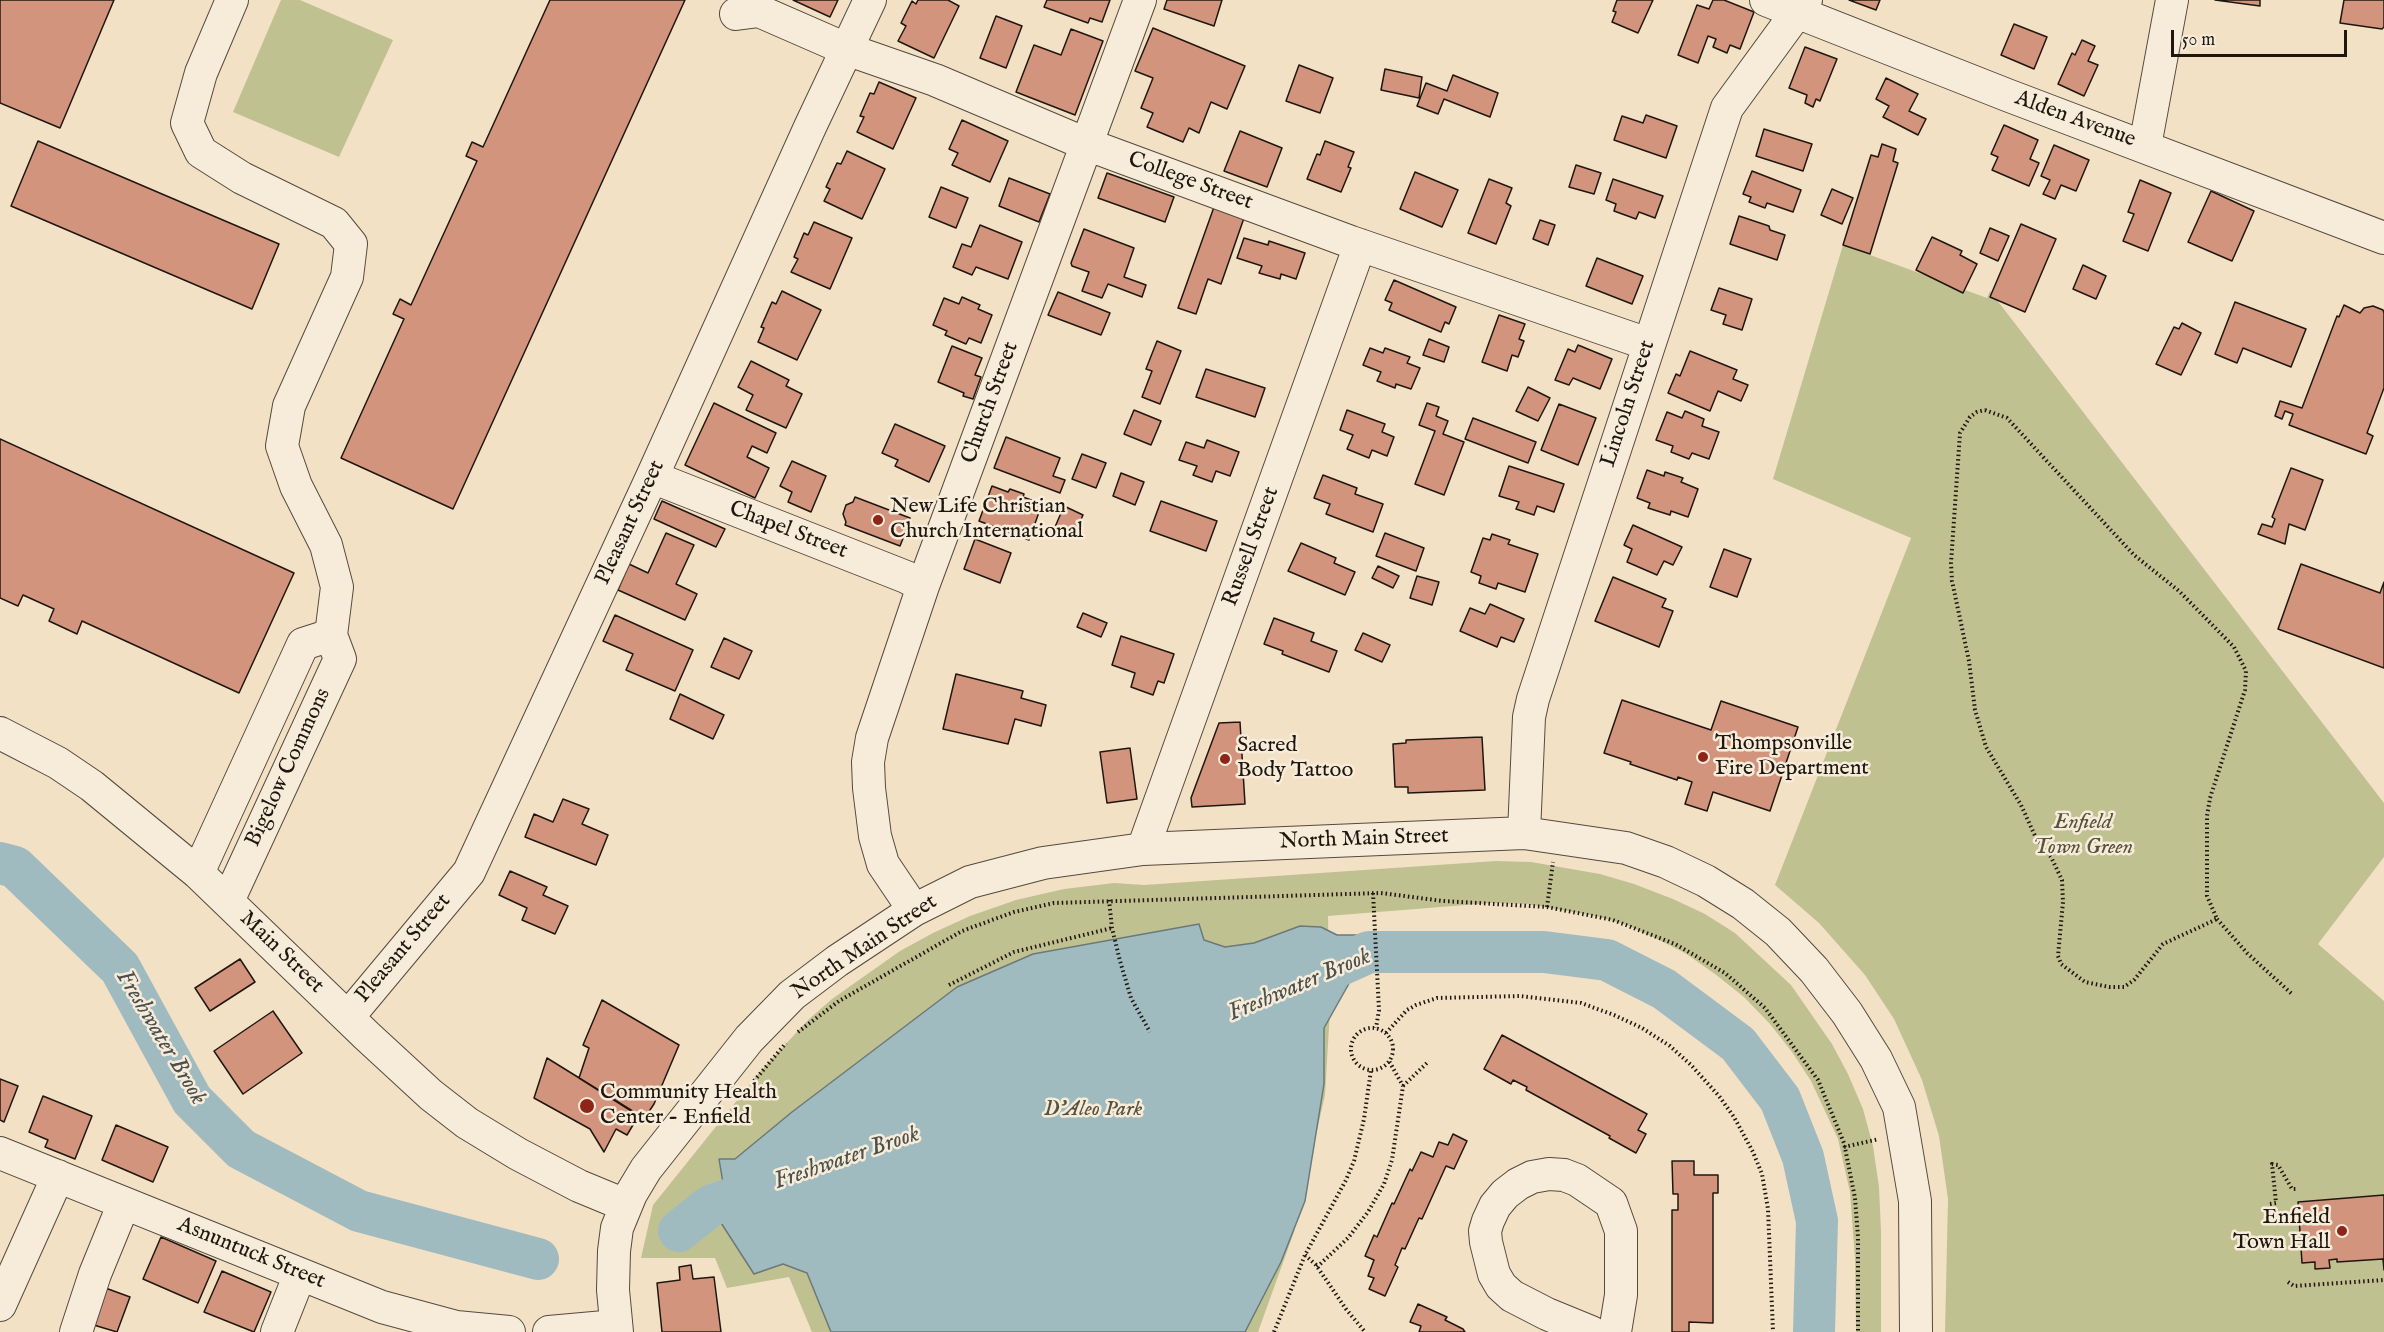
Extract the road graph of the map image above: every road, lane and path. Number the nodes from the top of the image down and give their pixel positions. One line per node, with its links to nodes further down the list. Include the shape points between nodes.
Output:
1 (232, 0): 16 (street, Bigelow Commons, via 201,73 187,123 201,152 242,178 334,223 351,244 347,276 289,406 282,446 296,486 326,544 337,587)
2 (870, 0): 8 (street, Pleasant Street)
3 (1140, 0): 9 (street, Church Street)
4 (1766, 0): 6 (street, Alden Avenue)
5 (2172, 0): 10 (street)
6 (1801, 6): 10 (street, Alden Avenue, via 2007,95); 13 (street, Lincoln Street, via 1727,108)
7 (736, 14): 8 (street, College Street, via 759,11)
8 (846, 49): 9 (street, College Street, via 935,80); 14 (street, Pleasant Street)
9 (1086, 144): 12 (street, College Street); 15 (street, Church Street)
10 (2145, 146): 11 (street, Alden Avenue)
11 (2383, 234)
12 (1360, 245): 13 (street, College Street); 19 (street, Russell Street)
13 (1648, 344): 18 (street, Lincoln Street, via 1533,699)
14 (652, 477): 15 (street, Chapel Street); 31 (street, Pleasant Street, via 469,872)
15 (923, 586): 26 (street, Church Street, via 872,738 868,762 875,836 883,864)
16 (331, 635): 21 (street, Bigelow Commons, via 303,644); 24 (street, Bigelow Commons, via 340,659)
17 (0, 733): 21 (street, Main Street, via 92,786)
18 (1524, 833): 19 (street, North Main Street); 65 (street, North Main Street, via 1626,848 1707,881 1778,932 1847,1012 1899,1107 1915,1201)
19 (1143, 849): 26 (street, North Main Street, via 1032,865 970,882)
20 (1553, 862): 25 (path)
21 (198, 873): 24 (street, Main Street)
22 (1373, 896): 23 (path); 25 (path, via 1394,894); 32 (path, via 1379,1010)
23 (1109, 900): 28 (path); 38 (path, via 1054,903 1014,912 953,936 806,1024)
24 (228, 901): 31 (street, Main Street)
25 (1547, 908): 41 (path, via 1580,912 1640,929 1701,958 1739,984 1781,1027 1818,1080)
26 (914, 910): 47 (street, North Main Street, via 837,961 778,1009 749,1039 646,1169)
27 (2217, 919): 27 (path, via 2207,896 2207,816 2245,690 2246,671 2240,655 2179,591 2134,555 2007,418 1985,410 1977,412 1960,433 1952,581 1975,710 1986,747 2062,880 2058,957 2061,964 2085,982 2124,987 2163,944); 30 (path)
28 (1112, 928): 29 (path, via 1014,952); 33 (path, via 1131,998)
29 (949, 985)
30 (2292, 994)
31 (348, 1017): 47 (street, Main Street, via 431,1095 468,1123 548,1171)
32 (1376, 1028): 34 (path); 37 (path, via 1362,1030 1350,1046 1353,1060)
33 (1150, 1032)
34 (1386, 1033): 35 (path, via 1393,1045); 63 (path, via 1407,1010 1427,1000 1520,996 1581,1003 1633,1024 1670,1046 1719,1096 1758,1163 1768,1209)
35 (1389, 1061): 37 (path); 39 (path)
36 (1429, 1061): 39 (path)
37 (1371, 1071): 48 (path, via 1354,1161)
38 (749, 1086)
39 (1403, 1086): 49 (path, via 1392,1160 1380,1192 1348,1238)
40 (1879, 1139): 41 (path)
41 (1844, 1147): 64 (path, via 1855,1198 1858,1237)
42 (0, 1153): 43 (street, Asnuntuck Street)
43 (58, 1176): 45 (street, Asnuntuck Street); 53 (street)
44 (2298, 1189): 46 (path, via 2292,1189 2278,1165 2272,1164 2276,1203)
45 (124, 1203): 50 (street, Asnuntuck Street); 55 (street, via 94,1274)
46 (2270, 1204)
47 (625, 1205): 54 (street, North Main Street, via 614,1251)
48 (1305, 1255): 49 (path); 59 (path)
49 (1317, 1267): 60 (path)
50 (300, 1274): 56 (street); 57 (street, Asnuntuck Street, via 401,1314 456,1327)
51 (2384, 1280): 52 (path, via 2294,1286)
52 (2288, 1282)
53 (0, 1305)
54 (617, 1329): 58 (street)
55 (76, 1332)
56 (278, 1332)
57 (509, 1332)
58 (549, 1332)
59 (1274, 1332)
60 (1365, 1332)
61 (1591, 1332): 62 (street, via 1512,1296 1494,1274 1486,1242 1488,1221 1505,1194 1532,1177 1564,1175 1611,1203 1621,1231 1621,1295)
62 (1615, 1332)
63 (1773, 1332)
64 (1858, 1332)
65 (1916, 1332)

